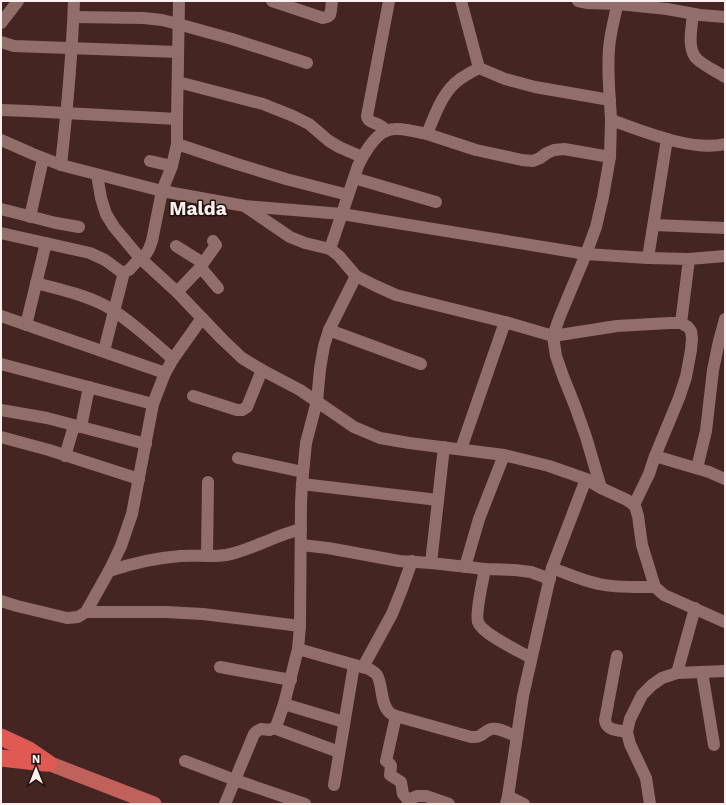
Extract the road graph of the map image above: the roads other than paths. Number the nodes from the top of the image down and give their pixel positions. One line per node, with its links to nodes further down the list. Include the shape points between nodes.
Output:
1 (18, 1): 13 (street)
2 (74, 1): 12 (street)
3 (179, 1): 14 (street)
4 (272, 1): 5 (street, via 327,18)
5 (332, 1)
6 (389, 1): 27 (street, via 367,116 369,121 381,125)
7 (461, 1): 19 (street)
8 (578, 1): 9 (street)
9 (618, 2): 10 (street); 22 (street, via 609,49)
10 (693, 14): 11 (street); 20 (street, via 692,54 697,60)
11 (725, 16)
12 (74, 17): 14 (street, via 144,18); 16 (street)
13 (1, 23)
14 (178, 24): 17 (street); 18 (street)
15 (1, 42): 16 (street, via 14,46)
16 (72, 48): 17 (street); 24 (street)
17 (178, 52): 21 (street)
18 (307, 63)
19 (479, 68): 22 (street, via 505,79 535,87); 28 (street, via 459,79 445,94)
20 (725, 77)
21 (178, 82): 25 (street); 33 (street, via 263,104 293,116 309,124 339,147)
22 (610, 100): 26 (street)
23 (1, 110): 24 (street)
24 (67, 113): 25 (street); 37 (street)
25 (177, 119): 31 (street)
26 (611, 120): 29 (street); 34 (street)
27 (386, 131): 28 (street, via 397,129); 33 (street)
28 (427, 134): 34 (street, via 476,150 522,160 533,161 554,150 564,149)
29 (667, 139): 32 (street, via 706,146); 48 (street)
30 (1, 140): 35 (street)
31 (177, 144): 38 (street); 42 (street)
32 (725, 144)
33 (362, 156): 40 (street)
34 (610, 157): 56 (street, via 596,227)
35 (43, 158): 37 (street); 47 (street)
36 (150, 161): 38 (street)
37 (61, 165): 39 (street)
38 (172, 166): 41 (street)
39 (97, 175): 41 (street); 58 (street, via 106,214)
40 (354, 178): 42 (street); 43 (street)
41 (162, 191): 44 (street); 58 (street, via 152,241 146,254)
42 (348, 195): 46 (street)
43 (436, 202)
44 (245, 206): 46 (street); 55 (street, via 290,237)
45 (1, 209): 47 (street)
46 (342, 214): 55 (street); 56 (street)
47 (30, 217): 49 (street)
48 (654, 225): 50 (street); 59 (street)
49 (79, 227)
50 (725, 228)
51 (1, 233): 53 (street)
52 (213, 241): 61 (street, via 216,245)
53 (46, 243): 62 (street, via 90,253); 64 (street)
54 (176, 246): 61 (street)
55 (330, 249): 63 (street)
56 (586, 254): 59 (street); 75 (street)
57 (725, 256): 60 (street)
58 (140, 258): 62 (street); 66 (street)
59 (648, 258): 60 (street)
60 (689, 259): 72 (street)
61 (201, 266): 65 (street); 66 (street)
62 (124, 272): 67 (street)
63 (356, 276): 71 (street, via 396,295); 74 (street)
64 (36, 282): 67 (street, via 104,305); 73 (street)
65 (218, 288)
66 (177, 292): 69 (street)
67 (114, 312): 76 (street); 77 (street)
68 (1, 316): 73 (street)
69 (202, 318): 77 (street); 80 (street, via 242,358)
70 (725, 320): 96 (street, via 713,370 706,431)
71 (505, 322): 75 (street); 91 (street)
72 (681, 323): 75 (street, via 617,326); 94 (street, via 691,331 692,338 686,377)
73 (26, 325): 76 (street)
74 (329, 330): 79 (street); 84 (street, via 320,369)
75 (553, 336): 102 (street, via 562,376 586,437)
76 (104, 351): 81 (street)
77 (173, 359): 81 (street)
78 (1, 364): 82 (street)
79 (421, 364)
80 (262, 370): 83 (street, via 246,407 242,410); 84 (street)
81 (165, 373): 85 (street)
82 (90, 387): 85 (street); 87 (street)
83 (193, 396)
84 (317, 401): 90 (street, via 354,427 380,438); 97 (street, via 306,443)
85 (154, 404): 89 (street)
86 (1, 410): 87 (street)
87 (77, 426): 89 (street); 93 (street)
88 (1, 437): 93 (street)
89 (146, 444): 98 (street)
90 (444, 447): 91 (street); 103 (street)
91 (462, 449): 92 (street)
92 (504, 455): 99 (street, via 549,466); 110 (street, via 479,518)
93 (65, 456): 98 (street)
94 (655, 456): 96 (street); 104 (street)
95 (238, 458): 97 (street)
96 (697, 468): 100 (street)
97 (302, 478): 103 (street); 105 (street)
98 (139, 479): 112 (street, via 132,514)
99 (586, 479): 102 (street); 113 (street)
100 (725, 479)
101 (208, 482): 107 (street)
102 (601, 488): 104 (street)
103 (438, 500): 109 (street)
104 (634, 505): 114 (street, via 642,545)
105 (301, 529): 106 (street); 107 (street, via 242,552)
106 (301, 545): 108 (street); 119 (street)
107 (207, 556): 112 (street, via 159,558)
108 (412, 561): 109 (street); 123 (street, via 392,614)
109 (431, 563): 110 (street)
110 (465, 567): 111 (street)
111 (485, 569): 113 (street); 122 (street, via 478,613 481,628)
112 (109, 571): 117 (street)
113 (551, 574): 114 (street, via 620,587); 122 (street)
114 (655, 587): 116 (street, via 664,595)
115 (1, 601): 117 (street, via 67,618 78,617)
116 (694, 608): 118 (street); 127 (street)
117 (86, 612): 119 (street, via 203,614)
118 (725, 622)
119 (300, 626): 120 (street)
120 (298, 649): 123 (street); 128 (street)
121 (617, 656): 133 (street, via 605,720 608,728)
122 (531, 658): 134 (street)
123 (358, 666): 130 (street, via 376,673 382,699 390,713); 131 (street)
124 (220, 667): 128 (street)
125 (725, 671): 126 (street)
126 (702, 672): 127 (street); 136 (street)
127 (678, 673): 133 (street, via 662,678 642,695 630,719)
128 (291, 680): 129 (street)
129 (284, 704): 131 (street); 132 (street)
130 (396, 716): 134 (street, via 471,737 477,738 491,729); 144 (street, via 386,761 391,766 390,775 401,782 404,797)
131 (344, 722): 137 (street)
132 (274, 728): 137 (street); 141 (street, via 261,729 254,734)
133 (627, 732): 150 (street, via 646,778)
134 (516, 736): 143 (street)
135 (6, 740): 138 (highway, via 10,750); 140 (highway, via 29,750)
136 (714, 745)
137 (339, 752): 142 (street)
138 (1, 758): 140 (highway)
139 (185, 761): 141 (street)
140 (48, 763): 145 (main road)
141 (235, 780): 146 (street); 147 (street)
142 (334, 785)
143 (507, 800): 149 (street)
144 (408, 802): 148 (street, via 417,796 426,796)
145 (154, 804)
146 (225, 804)
147 (305, 804)
148 (449, 804)
149 (524, 804)
150 (650, 804)

